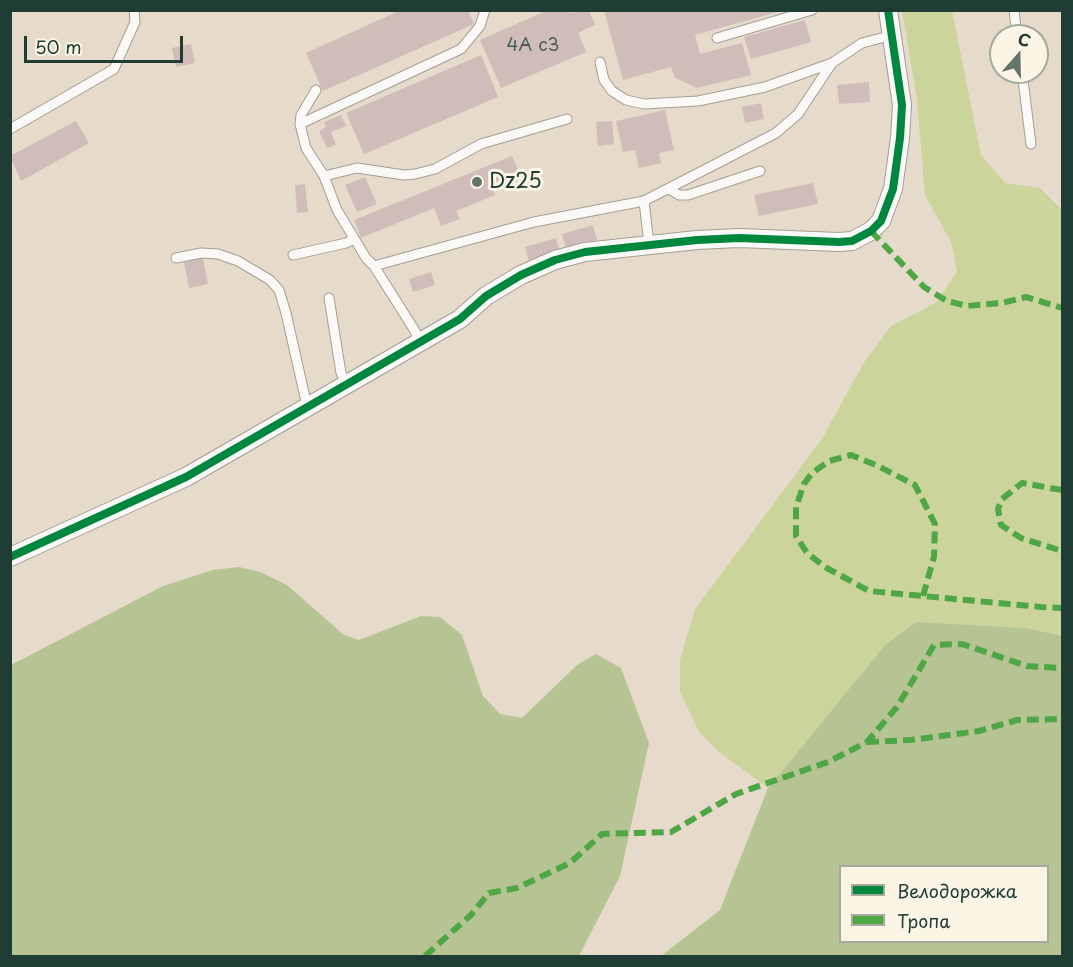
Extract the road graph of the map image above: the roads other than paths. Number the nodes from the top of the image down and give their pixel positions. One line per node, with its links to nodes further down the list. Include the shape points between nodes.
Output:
1 (134, 10): 13 (lane, via 135,22 114,69)
2 (484, 10): 12 (lane, via 480,27 461,49)
3 (812, 10): 6 (lane)
4 (888, 10): 5 (street)
5 (893, 35): 8 (lane, via 862,43); 20 (street, via 902,105 898,161 889,202 871,231 839,243 739,237)
6 (717, 38)
7 (600, 62): 8 (lane, via 604,80 612,91 626,100 644,104 698,101 765,87)
8 (832, 63): 17 (lane, via 788,125)
9 (1024, 84): 14 (lane)
10 (316, 90): 12 (lane, via 304,108)
11 (567, 119): 16 (lane, via 481,144 435,169 415,174 357,168)
12 (300, 124): 16 (lane, via 306,148)
13 (10, 129)
14 (1031, 144)
15 (760, 171): 17 (lane, via 688,195 678,195)
16 (324, 176): 19 (lane, via 337,210)
17 (669, 189): 18 (lane)
18 (644, 201): 20 (lane); 23 (lane, via 534,222)
19 (354, 238): 21 (lane); 23 (lane)
20 (649, 244): 25 (street, via 555,260 486,296 460,319)
21 (293, 255)
22 (176, 258): 27 (lane, via 218,254 238,261 279,290)
23 (374, 267): 25 (lane, via 415,331)
24 (329, 297): 26 (lane)
25 (419, 344): 26 (street)
26 (346, 383): 27 (street)
27 (307, 405): 28 (street, via 186,477)
28 (10, 557)

